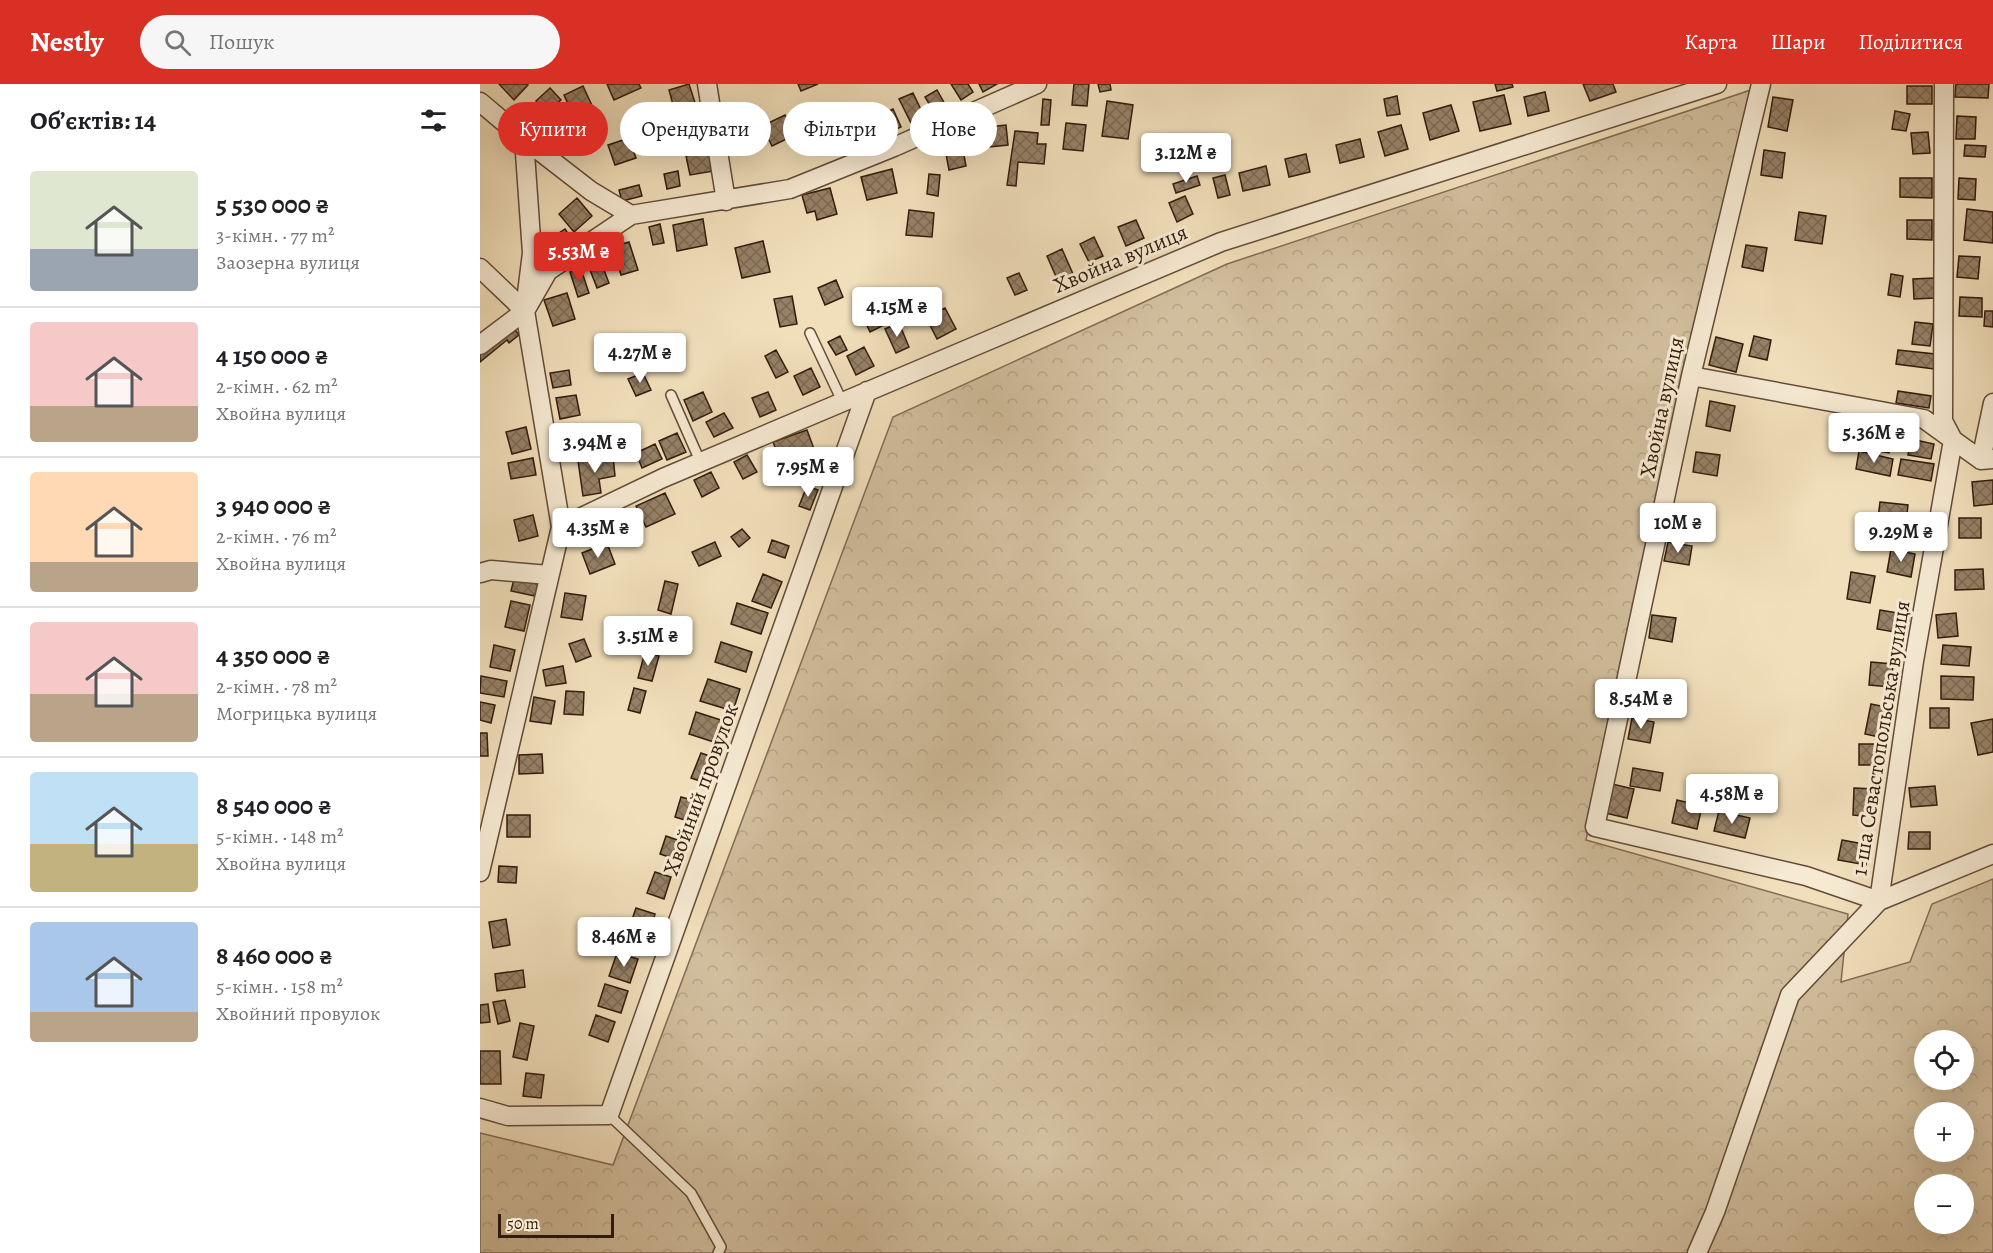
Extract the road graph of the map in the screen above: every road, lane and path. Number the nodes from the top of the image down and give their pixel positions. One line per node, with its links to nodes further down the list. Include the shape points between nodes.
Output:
1 (1037, 84): 10 (street, via 790,189)
2 (1717, 84): 17 (street, Хвойна вулиця, via 1221,242)
3 (1761, 84): 16 (street, Хвойна вулиця)
4 (1944, 84): 21 (street, 1-ша Севастопольська вулиця, via 1943,421)
5 (708, 85): 10 (street)
6 (480, 102): 7 (street)
7 (498, 117)
8 (525, 156): 13 (street, via 532,253)
9 (546, 156): 11 (street, via 591,191)
10 (726, 201): 11 (street)
11 (632, 215): 13 (street, via 548,271)
12 (480, 268): 13 (street)
13 (525, 311): 15 (street); 24 (street)
14 (810, 333): 19 (lane)
15 (480, 345)
16 (1691, 376): 21 (street, via 1924,419); 29 (street, Хвойна вулиця, via 1595,827 1806,876)
17 (867, 391): 19 (street, Хвойна вулиця); 31 (street, Хвойний провулок)
18 (671, 395): 23 (lane)
19 (842, 401): 23 (street, Хвойна вулиця)
20 (1993, 403): 22 (street)
21 (1953, 440): 22 (street); 29 (street, 1-ша Севастопольська вулиця, via 1914,662)
22 (1987, 459)
23 (700, 462): 24 (street, Хвойна вулиця)
24 (561, 527): 26 (street)
25 (480, 573): 26 (street, via 491,570)
26 (549, 575): 28 (street)
27 (1993, 854): 29 (street)
28 (480, 872)
29 (1879, 901): 33 (street, via 1790,995 1715,1212)
30 (480, 1108): 31 (street, via 508,1116)
31 (609, 1115): 32 (lane, via 691,1192 721,1247)
32 (718, 1253)
33 (1697, 1253)

